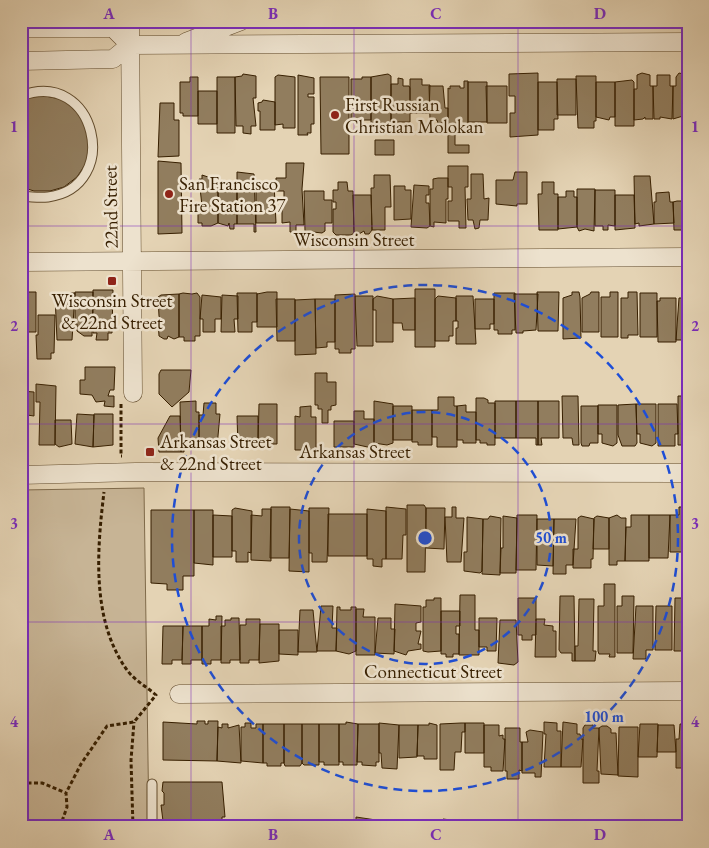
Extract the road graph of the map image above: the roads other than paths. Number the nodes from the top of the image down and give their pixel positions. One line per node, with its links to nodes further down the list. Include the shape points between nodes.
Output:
1 (130, 21): 5 (street, 22nd Street)
2 (241, 21): 6 (street)
3 (21, 28): 5 (street, via 113,28)
4 (688, 42): 6 (street)
5 (130, 45): 6 (street); 7 (street, via 113,59); 12 (street, 22nd Street)
6 (173, 47)
7 (21, 61)
8 (21, 96): 9 (lane, via 48,92 67,98 79,107 94,136 94,153 78,182 64,192 48,197)
9 (21, 196)
10 (688, 257): 12 (street, Wisconsin Street)
11 (21, 262): 12 (street, Wisconsin Street)
12 (132, 262): 13 (street, 22nd Street)
13 (133, 393)
14 (688, 473): 15 (street, Arkansas Street, via 136,472)
15 (21, 475)
16 (688, 691): 17 (street, Connecticut Street)
17 (179, 694)
18 (152, 784): 19 (lane)
19 (152, 827)

